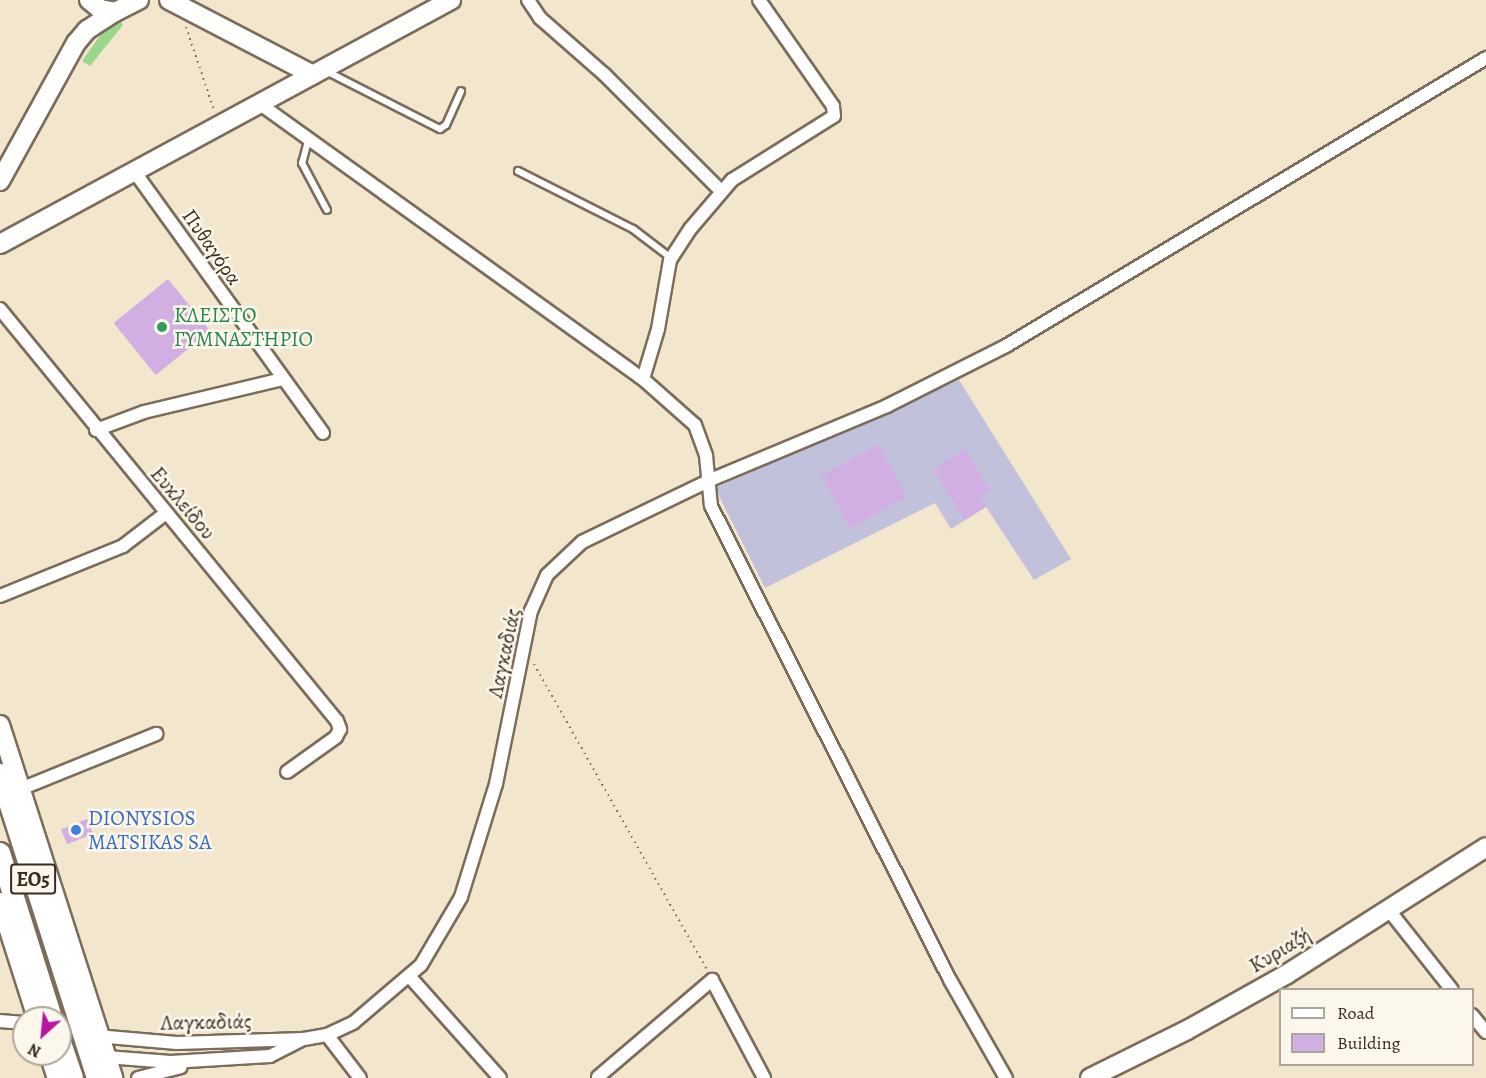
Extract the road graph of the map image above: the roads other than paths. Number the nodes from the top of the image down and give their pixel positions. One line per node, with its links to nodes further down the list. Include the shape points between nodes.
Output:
1 (89, 0): 7 (street, via 100,9); 8 (street)
2 (451, 0): 10 (street)
3 (528, 0): 17 (street, via 540,18 605,75)
4 (759, 0): 17 (street, via 835,113 826,124)
5 (138, 1): 6 (street); 7 (street)
6 (175, 4): 10 (street)
7 (115, 12): 8 (street, via 87,30)
8 (76, 43): 16 (street)
9 (1486, 58): 26 (street, Λαγκαδιάς, via 1006,346 888,406)
10 (318, 72): 11 (lane, via 440,129 446,125); 12 (street)
11 (461, 91)
12 (260, 104): 13 (street); 14 (street)
13 (308, 141): 18 (lane, via 302,163); 23 (street)
14 (134, 171): 19 (street); 22 (street, Πυθαγόρα)
15 (518, 171): 20 (lane, via 633,229)
16 (0, 181)
17 (720, 190): 20 (street)
18 (327, 210)
19 (0, 244)
20 (671, 259): 23 (street, via 658,329)
21 (0, 309): 24 (street, Ευκλείδου)
22 (282, 379): 24 (street, via 144,412); 25 (street, Πυθαγόρα)
23 (643, 379): 26 (street, via 695,425 706,456)
24 (96, 430): 27 (street, Ευκλείδου)
25 (323, 433)
26 (708, 481): 37 (street, Λαγκαδιάς, via 599,532 563,558 540,588 524,644 503,756 470,875 440,938); 55 (street, via 711,506 769,625 950,980)
27 (166, 513): 28 (street, via 123,546); 31 (street, Ευκλείδου, via 338,721 336,737)
28 (0, 596)
29 (0, 725): 32 (street)
30 (156, 734): 32 (street)
31 (287, 772)
32 (6, 793): 46 (street); 49 (main road, ΕΟ5)
33 (1486, 847): 36 (street, Κυριαζή)
34 (0, 853): 40 (main road, ΕΟ5)
35 (0, 902): 39 (street)
36 (1388, 909): 38 (street); 56 (street, Κυριαζή, via 1277,980)
37 (410, 977): 43 (street, Λαγκαδιάς, via 353,1023); 53 (street)
38 (1450, 988)
39 (33, 1006)
40 (48, 1006)
41 (1474, 1016): 42 (street)
42 (1486, 1032)
43 (327, 1035): 45 (street, Λαγκαδιάς); 52 (street)
44 (108, 1037): 45 (street, Λαγκαδιάς, via 177,1043)
45 (304, 1039): 47 (street, Λαγκαδιάς, via 273,1055)
46 (106, 1057): 47 (street, Λαγκαδιάς); 50 (street)
47 (199, 1062): 51 (street, Λαγκαδιάς)
48 (598, 1077): 54 (street, via 712,980)
49 (97, 1078)
50 (113, 1078)
51 (138, 1078)
52 (360, 1078)
53 (500, 1078)
54 (764, 1078)
55 (1006, 1078)
56 (1090, 1078)

